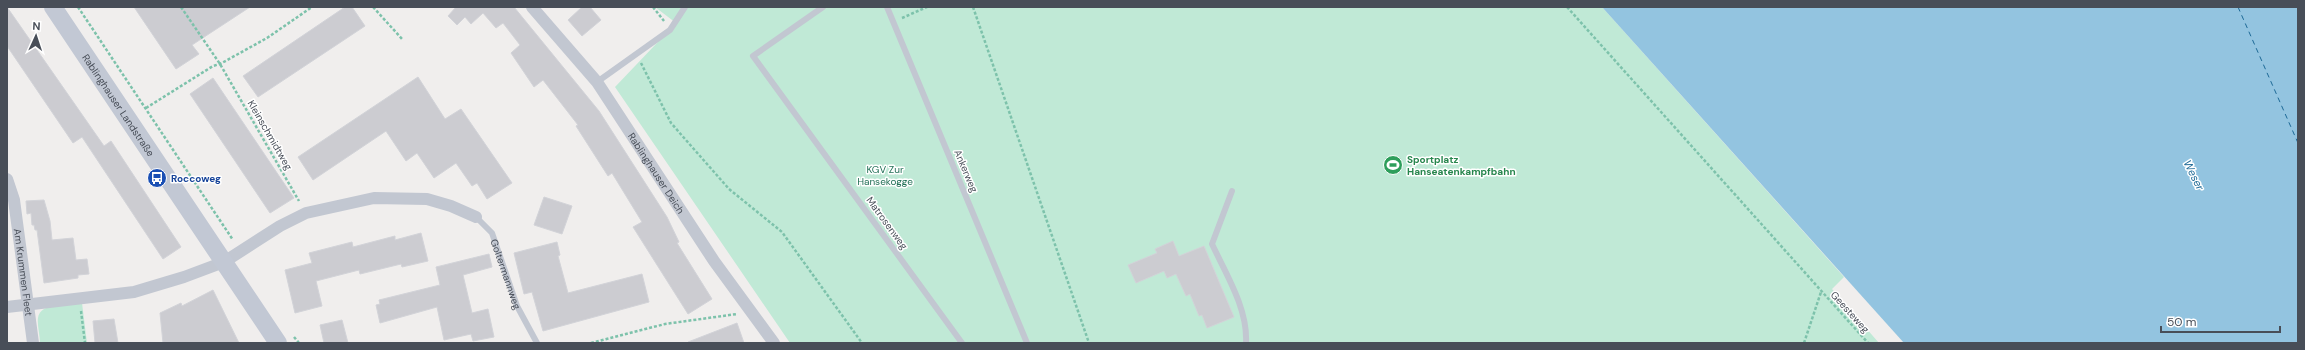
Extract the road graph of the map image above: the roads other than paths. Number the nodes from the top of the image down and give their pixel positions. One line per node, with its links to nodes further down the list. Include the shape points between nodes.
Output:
1 (53, 7): 10 (street, Rablinghauser Landstraße, via 126,120)
2 (532, 7): 6 (street, Rablinghauser Deich)
3 (685, 7): 6 (lane, via 670,30)
4 (823, 7): 17 (lane, Matrosenweg, via 753,56)
5 (887, 7): 18 (lane, Ankerweg)
6 (597, 82): 16 (street, Rablinghauser Deich, via 714,261)
7 (7, 179): 11 (street, Am Krummen Fleet, via 14,200)
8 (1232, 191): 19 (lane, via 1212,244 1241,308)
9 (476, 217): 10 (street, Goltermannweg, via 427,199 374,192 306,213 280,226); 15 (lane, Goltermannweg, via 492,233 517,306)
10 (224, 262): 11 (street, via 184,278 134,292); 13 (street, Rablinghauser Landstraße)
11 (28, 305): 12 (street); 14 (street, Am Krummen Fleet)
12 (7, 307)
13 (284, 337)
14 (33, 343)
15 (537, 343)
16 (774, 343)
17 (962, 343)
18 (1027, 343)
19 (1246, 343)

